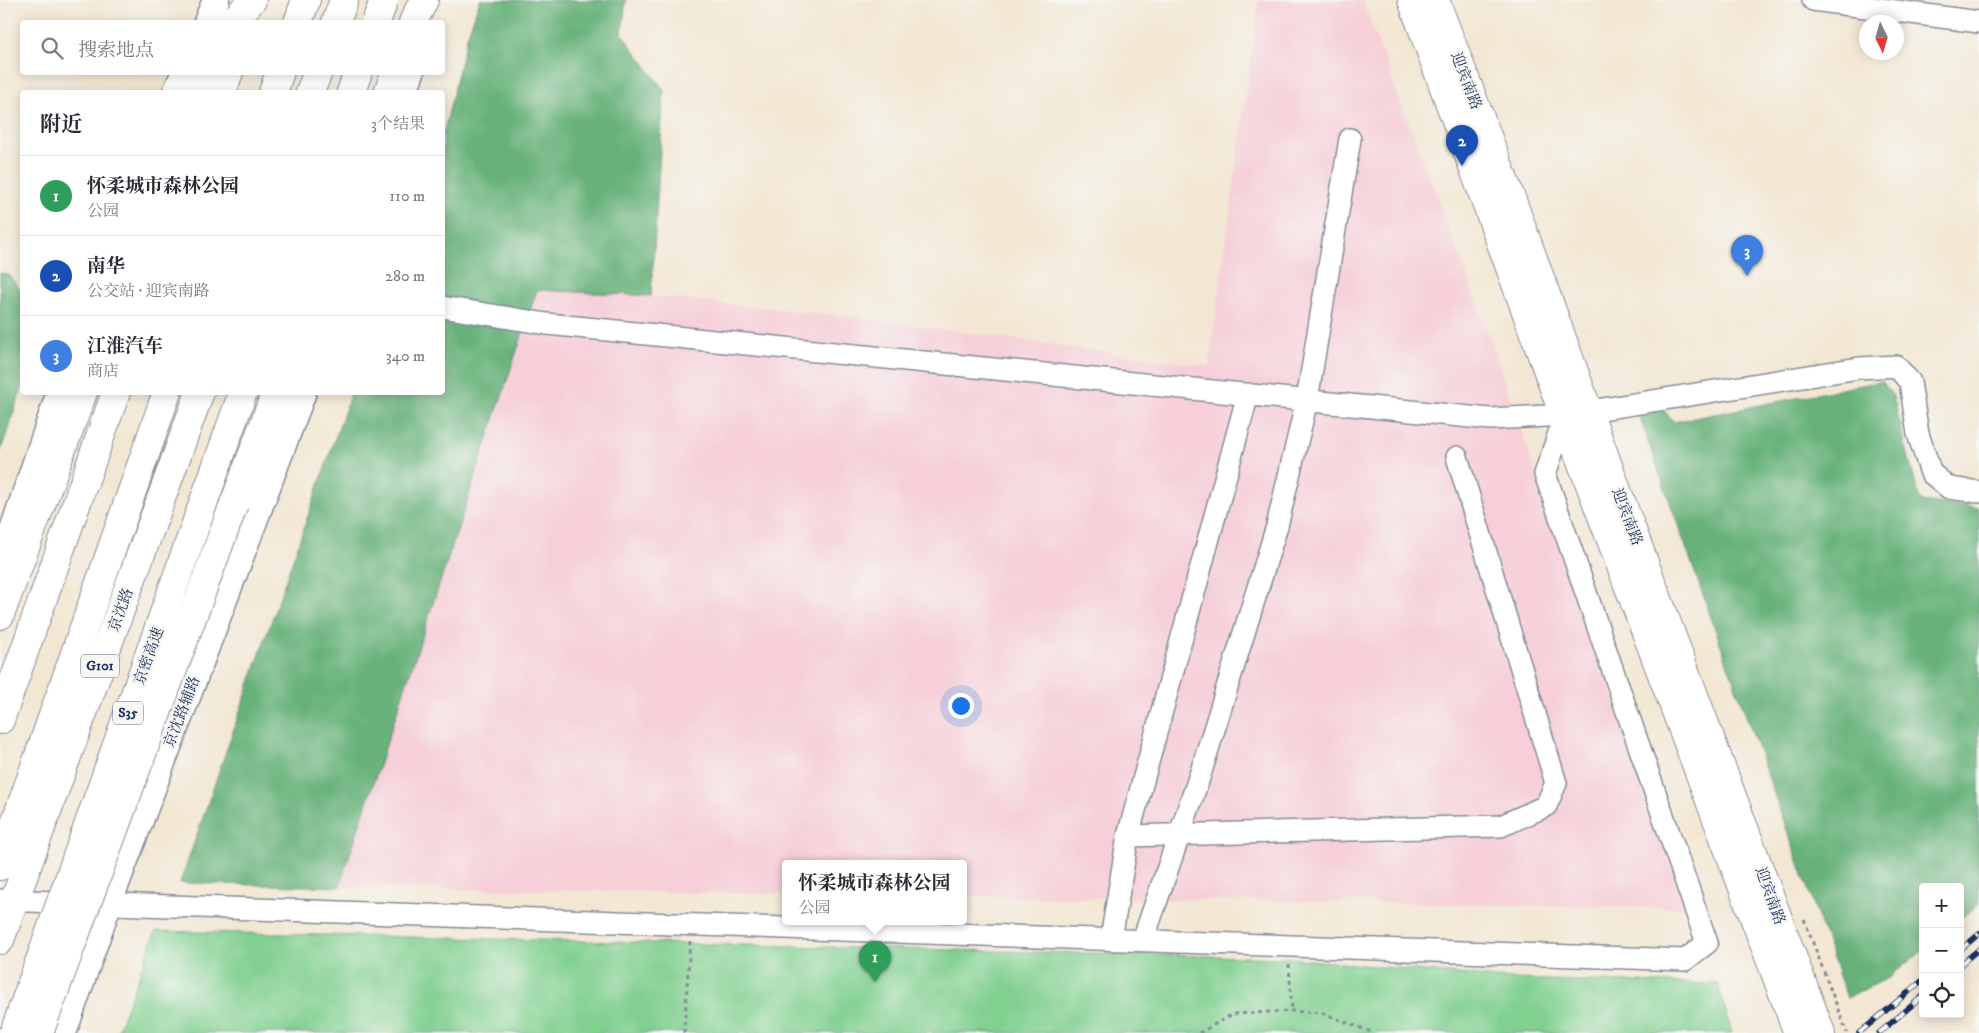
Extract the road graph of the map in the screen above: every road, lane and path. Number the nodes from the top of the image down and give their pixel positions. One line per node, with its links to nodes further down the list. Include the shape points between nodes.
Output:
1 (216, 0): 12 (street)
2 (253, 0): 13 (main road); 14 (main road)
3 (306, 0): 15 (main road)
4 (344, 0): 16 (main road)
5 (374, 0): 17 (main road)
6 (384, 0): 18 (main road, bridge)
7 (424, 0): 19 (main road)
8 (435, 0): 20 (street)
9 (1412, 0): 46 (main road, 迎宾南路)
10 (1435, 0): 46 (main road, 迎宾南路, via 1514,206)
11 (1813, 0): 21 (street)
12 (208, 20)
13 (235, 20)
14 (248, 20)
15 (299, 20)
16 (337, 20)
17 (377, 20)
18 (378, 20)
19 (414, 20)
20 (429, 20)
21 (1979, 22)
22 (184, 75): 28 (street)
23 (206, 75): 29 (main road)
24 (228, 75): 30 (main road)
25 (279, 75): 31 (main road)
26 (317, 75): 32 (main road)
27 (357, 75): 33 (main road)
28 (177, 90)
29 (200, 90)
30 (223, 90)
31 (274, 90)
32 (311, 90)
33 (352, 90)
34 (1350, 139): 45 (street)
35 (445, 307): 36 (street, via 547,324)
36 (1248, 394): 45 (street); 52 (street)
37 (59, 395): 49 (street)
38 (82, 395): 50 (main road)
39 (115, 395): 51 (main road)
40 (166, 395): 54 (main road, 京沈路 / G101)
41 (199, 395): 55 (main road, 京沈路 / G101)
42 (242, 395): 63 (main road, 京密高速 / S35, bridge)
43 (275, 395): 64 (main road, bridge)
44 (302, 395): 56 (street, 京沈路辅路)
45 (1307, 400): 46 (street, via 1490,419); 53 (street, via 1277,526)
46 (1576, 413): 48 (street, via 1859,368 1896,366 1910,382 1918,434 1931,473 1949,488); 61 (street, via 1545,474 1706,942 1685,960); 69 (main road, 迎宾南路); 70 (main road, 迎宾南路)
47 (1457, 457): 53 (street, via 1556,783 1546,806 1502,826)
48 (1979, 492)
49 (0, 568)
50 (0, 615)
51 (0, 720)
52 (1128, 836): 53 (street); 58 (street)
53 (1179, 837): 60 (street)
54 (0, 866)
55 (7, 900): 56 (street); 59 (main road, 京沈路 / G101)
56 (109, 902): 57 (street); 65 (street, 京沈路辅路)
57 (695, 924): 58 (street); 66 (path, via 690,945)
58 (1111, 939): 60 (street)
59 (0, 940)
60 (1143, 940): 61 (street)
61 (1288, 946): 62 (path)
62 (1292, 1011): 67 (path, via 1233,1014); 68 (path, via 1322,1013)
63 (14, 1033)
64 (39, 1033)
65 (64, 1033)
66 (684, 1033)
67 (1198, 1033)
68 (1374, 1033)
69 (1798, 1033)
70 (1821, 1033)

